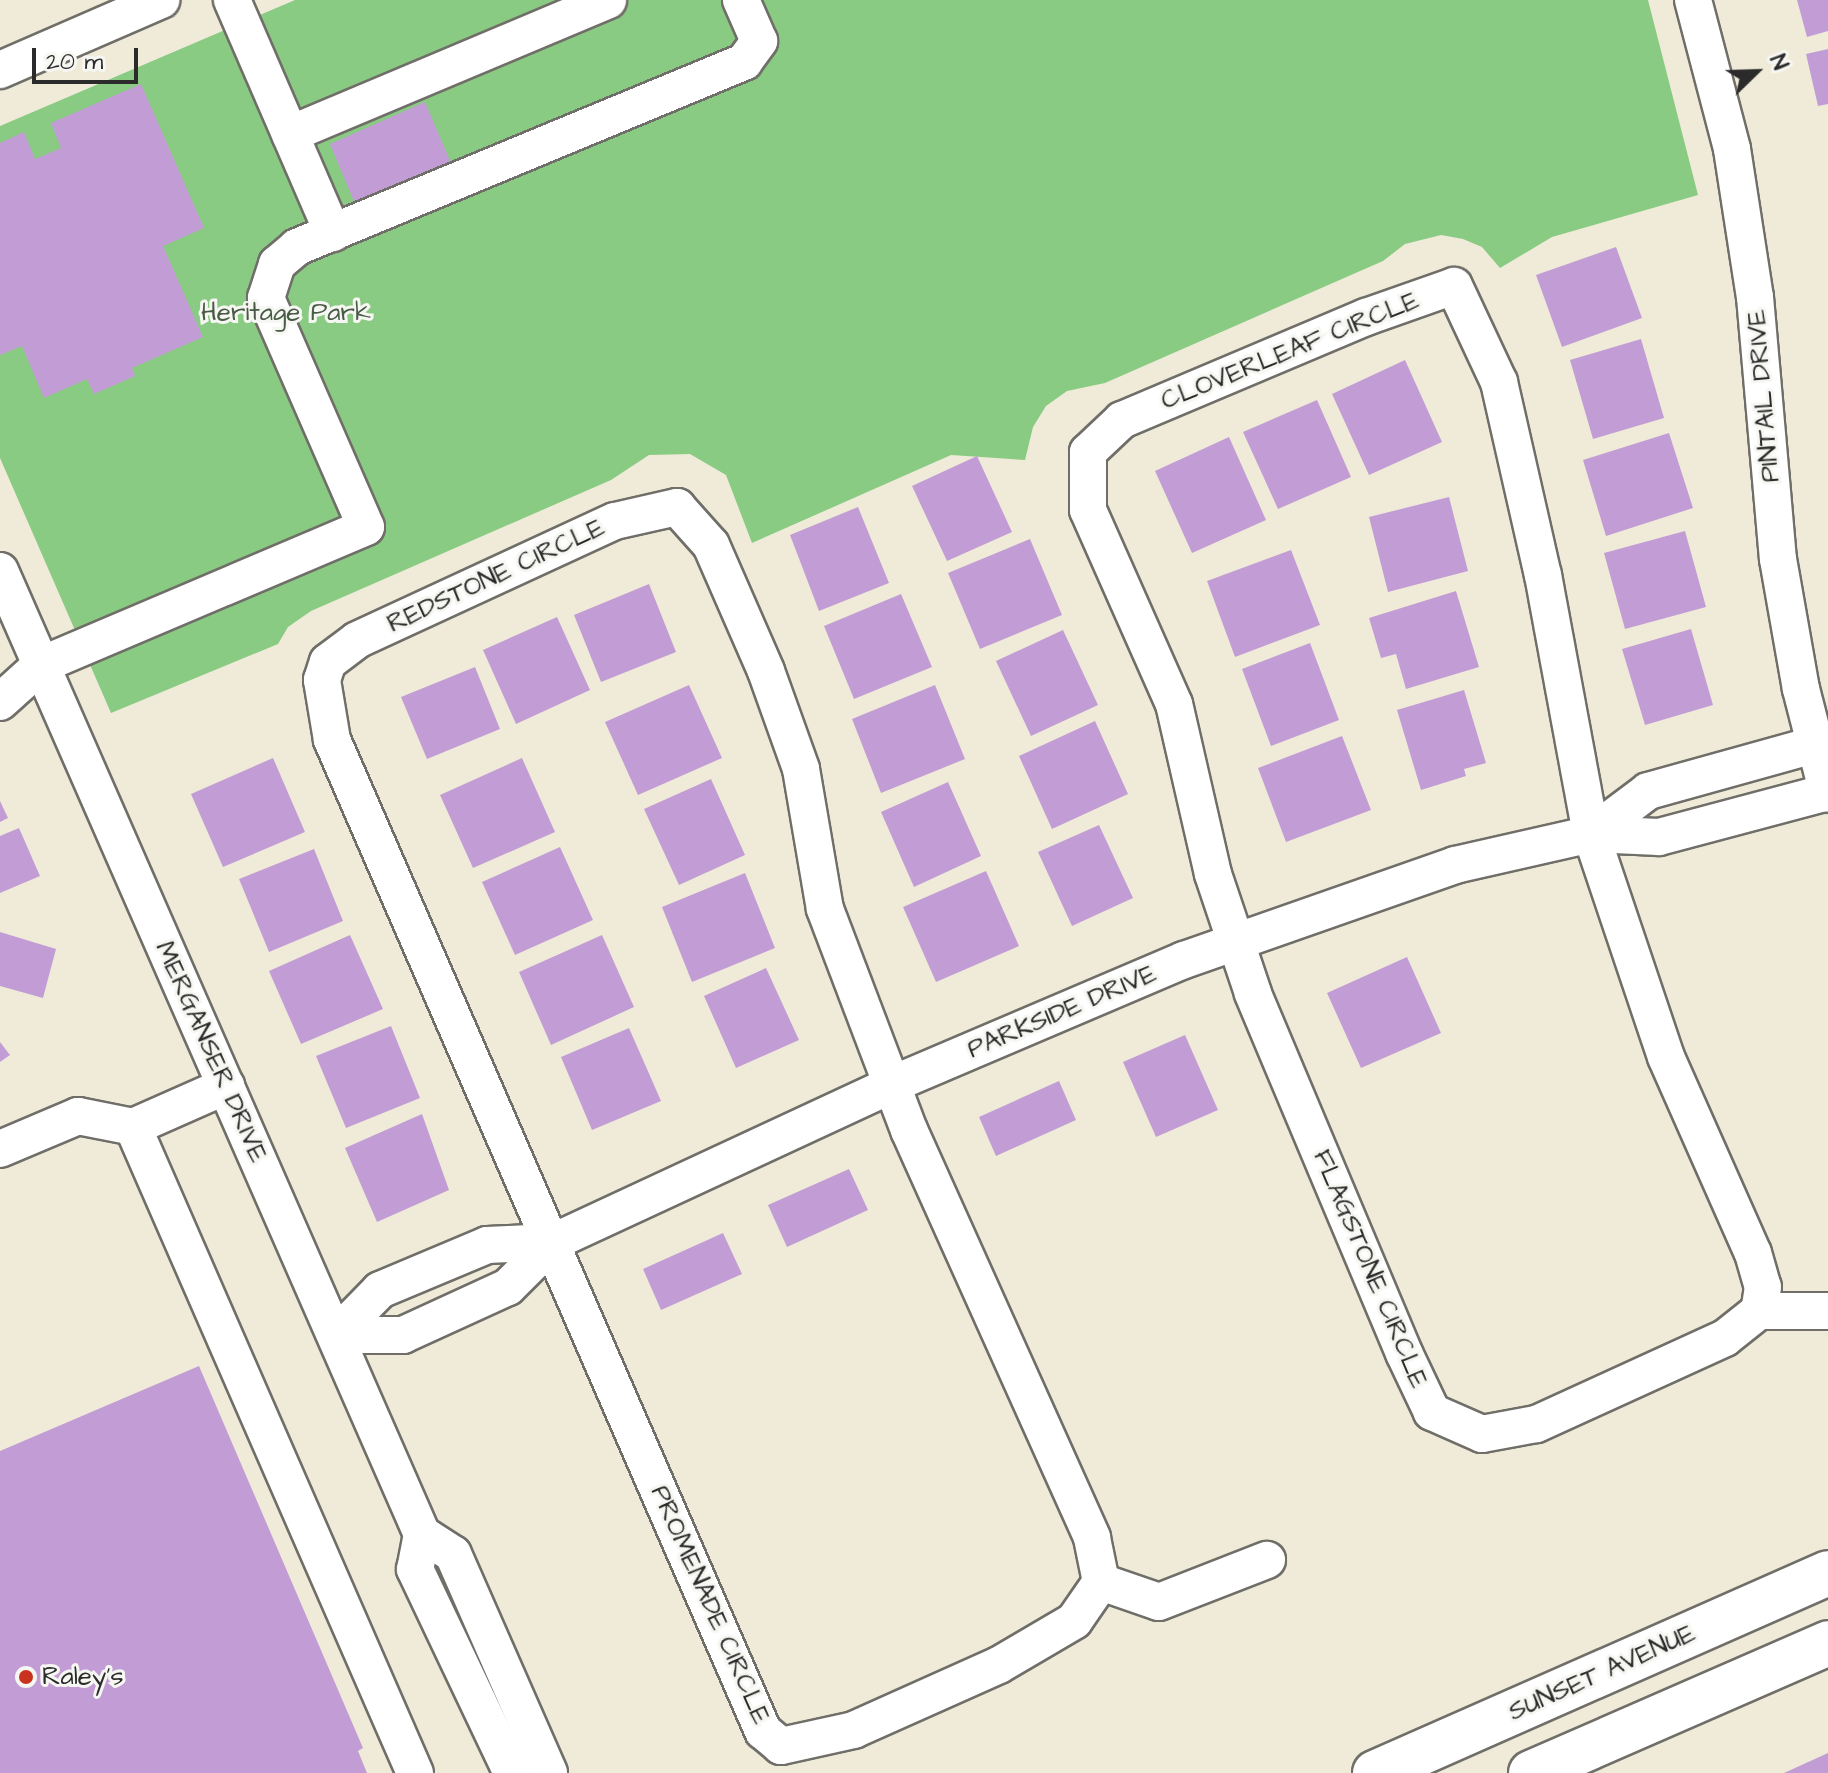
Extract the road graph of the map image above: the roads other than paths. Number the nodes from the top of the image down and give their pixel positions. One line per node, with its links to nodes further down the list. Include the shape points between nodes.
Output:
1 (161, 0): 6 (street)
2 (232, 0): 7 (street)
3 (608, 0): 7 (street)
4 (741, 0): 8 (street, via 759,41 744,62)
5 (1693, 0): 13 (street, PINTAIL DRIVE, via 1732,149 1755,297 1778,559)
6 (0, 70)
7 (290, 134): 8 (street)
8 (333, 233): 11 (street, via 297,247 277,264 266,298 366,527)
9 (0, 571): 11 (street, MERGANSER DRIVE)
10 (0, 665): 11 (street)
11 (41, 665): 12 (street); 18 (street, MERGANSER DRIVE)
12 (0, 702)
13 (1822, 743): 14 (street, PINTAIL DRIVE); 15 (street, PARKSIDE DRIVE, via 1648,791)
14 (1828, 792): 15 (street, PARKSIDE DRIVE, via 1659,837)
15 (1591, 834): 16 (street, PARKSIDE DRIVE, via 1455,865); 16 (street, CLOVERLEAF CIRCLE, via 1543,575 1499,382 1454,286 1366,317 1122,420 1088,452 1088,510 1174,704); 22 (street, via 1666,1057 1753,1253 1763,1287)
16 (1234, 942): 17 (street, PARKSIDE DRIVE); 22 (street, FLAGSTONE CIRCLE, via 1432,1412 1482,1434 1536,1424 1725,1338)
17 (893, 1084): 21 (street, PARKSIDE DRIVE); 21 (street, REDSTONE CIRCLE, via 825,909 801,769 766,671 711,545 677,507 615,521 357,640 328,662 322,680 332,740); 28 (street, via 1092,1538)
18 (226, 1086): 19 (street); 24 (street, MERGANSER DRIVE)
19 (133, 1127): 20 (street, via 78,1116); 30 (street)
20 (0, 1149)
21 (553, 1242): 24 (street, PARKSIDE DRIVE, via 487,1245 380,1290); 24 (street, PARKSIDE DRIVE, via 508,1287 403,1335); 28 (street, PROMENADE CIRCLE, via 763,1731 781,1746 854,1730 999,1665 1074,1621)
22 (1759, 1311): 23 (street)
23 (1828, 1311)
24 (336, 1335): 25 (street, MERGANSER DRIVE)
25 (422, 1534): 31 (street, via 415,1569); 32 (street, via 453,1554)
26 (1267, 1560): 28 (street, via 1159,1602)
27 (1828, 1573): 33 (main road, SUNSET AVENUE)
28 (1101, 1582)
29 (1828, 1643): 34 (main road)
30 (415, 1773)
31 (512, 1773)
32 (549, 1773)
33 (1375, 1773)
34 (1531, 1773)

